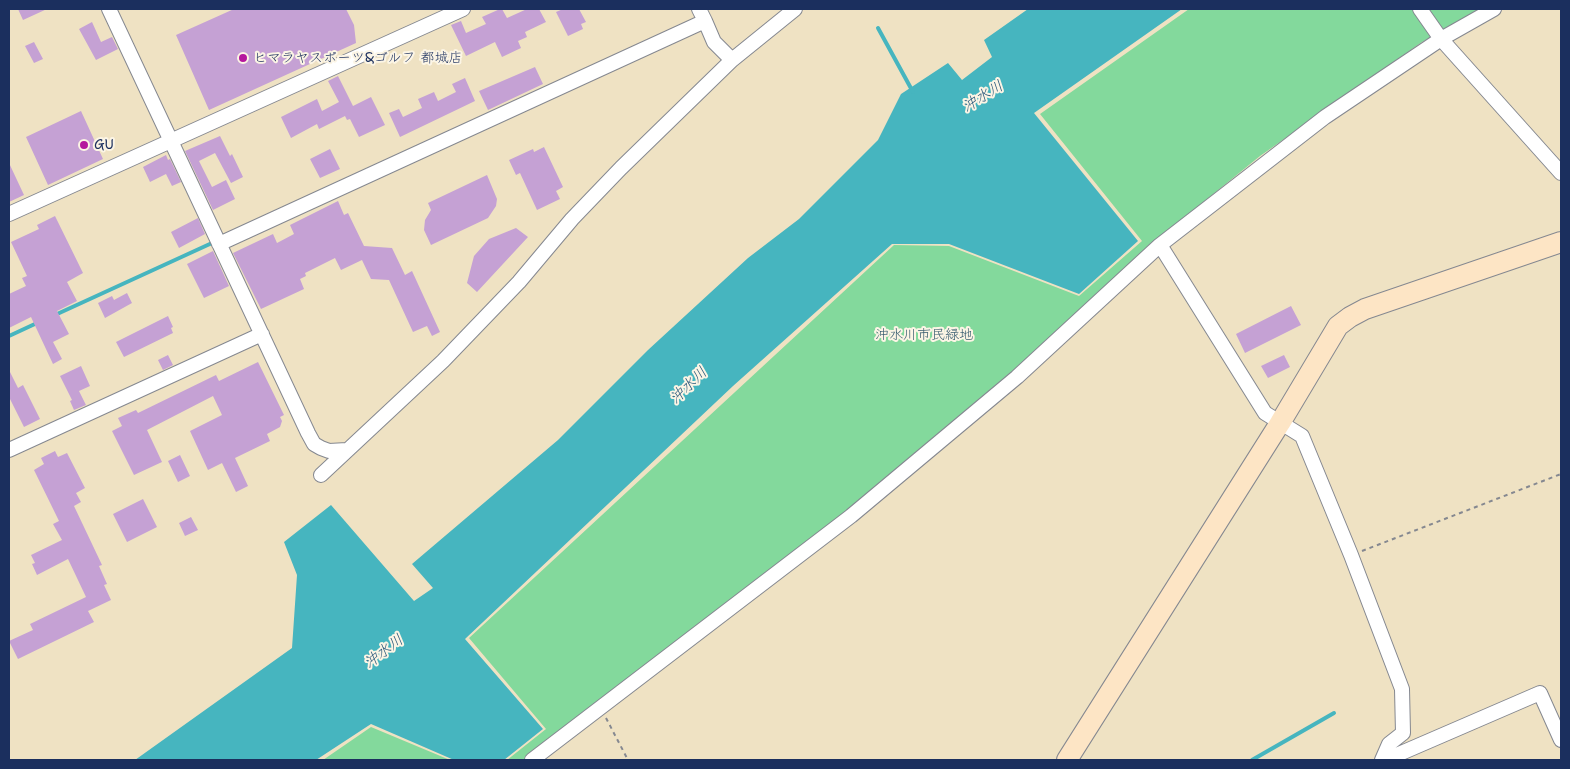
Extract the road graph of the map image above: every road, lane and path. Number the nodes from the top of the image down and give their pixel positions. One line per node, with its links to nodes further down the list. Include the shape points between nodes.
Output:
1 (109, 9): 9 (street)
2 (463, 9): 9 (street)
3 (795, 9): 8 (street)
4 (1420, 9): 7 (street)
5 (1494, 9): 7 (street)
6 (702, 15): 8 (street, via 714,42); 13 (street)
7 (1441, 39): 10 (street); 14 (street, via 1326,117)
8 (732, 60): 18 (street, via 572,219 519,282 443,361)
9 (170, 142): 11 (street); 13 (street)
10 (1561, 173)
11 (9, 214)
12 (1561, 242): 16 (street, via 1364,309 1350,317 1338,326 1328,341)
13 (219, 244): 15 (street)
14 (1160, 245): 16 (street, via 1265,413); 22 (street, via 1018,377 889,485)
15 (262, 334): 17 (street); 18 (street, via 314,444 329,451)
16 (1280, 423): 21 (street, via 1302,436); 26 (street)
17 (9, 450)
18 (347, 450): 20 (street)
19 (1561, 474): 21 (path)
20 (321, 475)
21 (1351, 555): 27 (street, via 1402,689 1403,733 1389,744)
22 (600, 708): 24 (street); 25 (path)
23 (1561, 740): 27 (street, via 1540,693)
24 (532, 760)
25 (628, 760)
26 (1067, 760)
27 (1384, 760)

